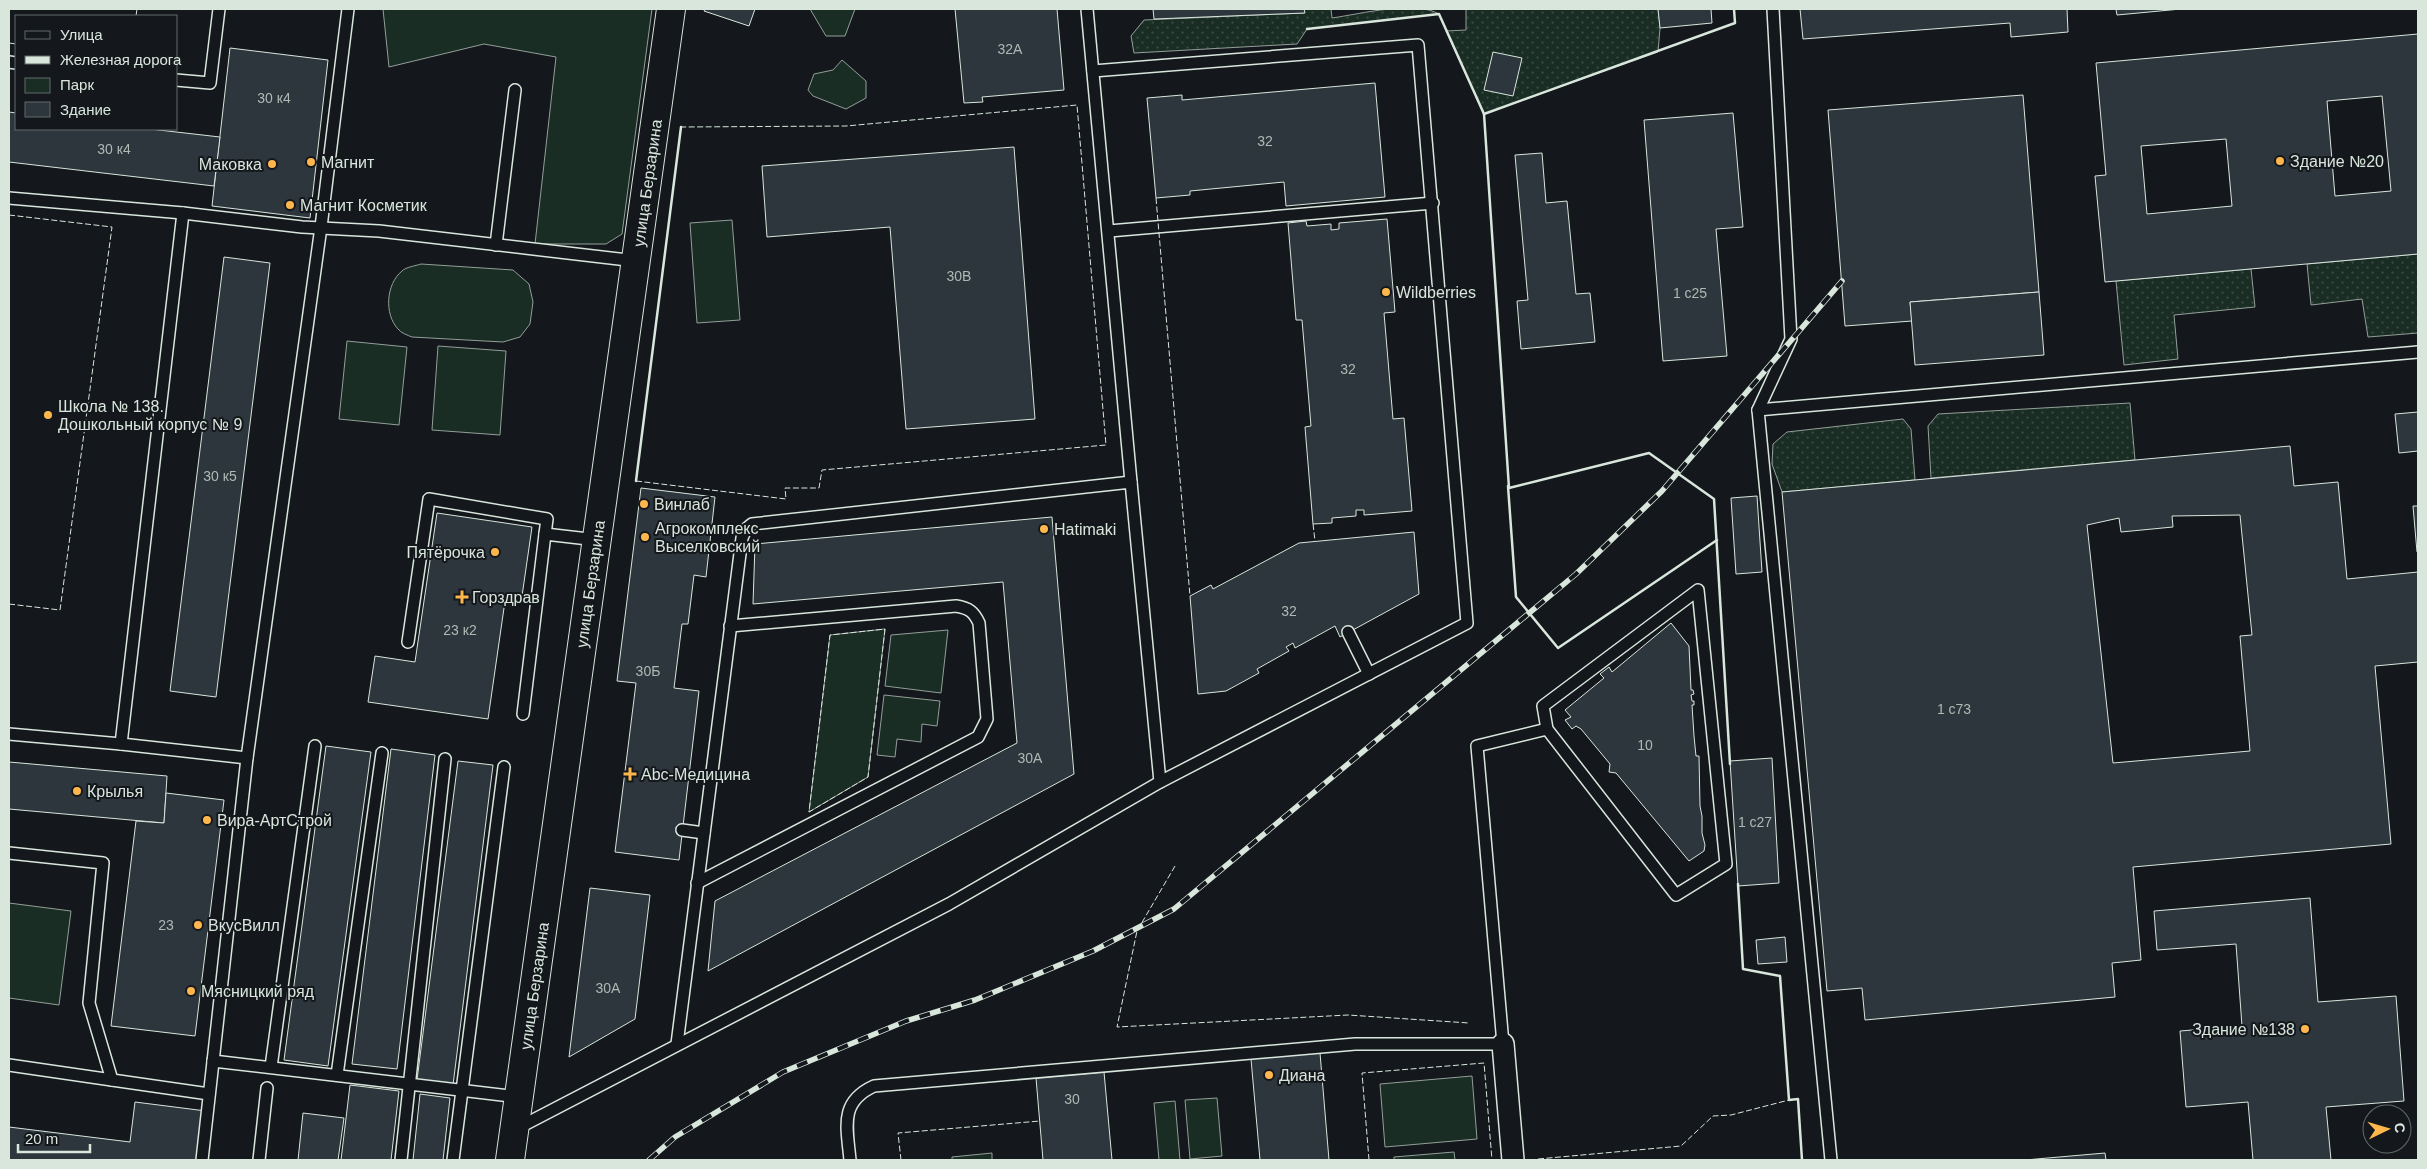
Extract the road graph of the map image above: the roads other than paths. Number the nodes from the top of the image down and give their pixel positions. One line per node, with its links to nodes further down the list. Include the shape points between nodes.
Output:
1 (219, 9): 7 (lane, via 210,83)
2 (348, 9): 12 (lane)
3 (671, 9): 15 (street, улица Берзарина)
4 (1087, 9): 6 (lane)
5 (1773, 9): 17 (lane, via 1791,339)
6 (1093, 71): 10 (lane, via 1418,45); 13 (lane)
7 (178, 80)
8 (515, 90): 14 (lane)
9 (9, 198): 11 (lane)
10 (1433, 203): 13 (lane); 24 (lane, via 1466,623)
11 (182, 213): 12 (lane); 28 (lane)
12 (321, 227): 14 (lane, via 379,230); 31 (lane)
13 (1109, 231): 18 (lane)
14 (496, 244): 15 (lane)
15 (636, 261): 20 (street, улица Берзарина)
16 (2418, 352): 17 (lane)
17 (1758, 410): 59 (lane)
18 (1131, 482): 21 (lane, via 752,524 742,538); 34 (lane)
19 (545, 534): 20 (lane); 23 (lane, via 547,519 429,499); 25 (lane)
20 (597, 540): 50 (street, улица Берзарина)
21 (730, 626): 36 (lane); 38 (lane, via 956,606 967,608 975,614 979,624 987,719 978,737)
22 (1348, 632): 24 (lane)
23 (408, 642)
24 (1369, 674): 34 (lane)
25 (523, 714)
26 (1547, 729): 26 (lane, via 1676,894 1726,864 1698,590 1543,706); 40 (lane, via 1477,746)
27 (9, 734): 28 (lane)
28 (121, 744): 31 (lane)
29 (315, 746): 43 (lane)
30 (382, 753): 44 (lane)
31 (247, 758): 41 (lane)
32 (444, 759): 46 (lane)
33 (504, 767): 48 (lane)
34 (1160, 782): 39 (lane, via 949,904)
35 (682, 830): 36 (lane)
36 (704, 833): 38 (lane)
37 (9, 853): 45 (lane, via 103,863 89,1003)
38 (697, 883): 39 (lane)
39 (677, 1044): 51 (lane)
40 (1503, 1044): 57 (lane, via 1355,1044 874,1086 861,1092 848,1111); 58 (street)
41 (213, 1060): 43 (lane); 49 (lane)
42 (9, 1065): 45 (lane)
43 (271, 1068): 44 (lane)
44 (337, 1075): 46 (lane)
45 (112, 1080): 49 (lane)
46 (410, 1084): 48 (lane); 54 (lane)
47 (267, 1088): 53 (lane)
48 (462, 1090): 50 (lane); 55 (lane)
49 (209, 1094): 52 (lane)
50 (519, 1096): 51 (street, улица Берзарина)
51 (514, 1130): 56 (street, улица Берзарина)
52 (202, 1160)
53 (259, 1160)
54 (401, 1160)
55 (453, 1160)
56 (510, 1160)
57 (850, 1160)
58 (1513, 1160)
59 (1831, 1160)

